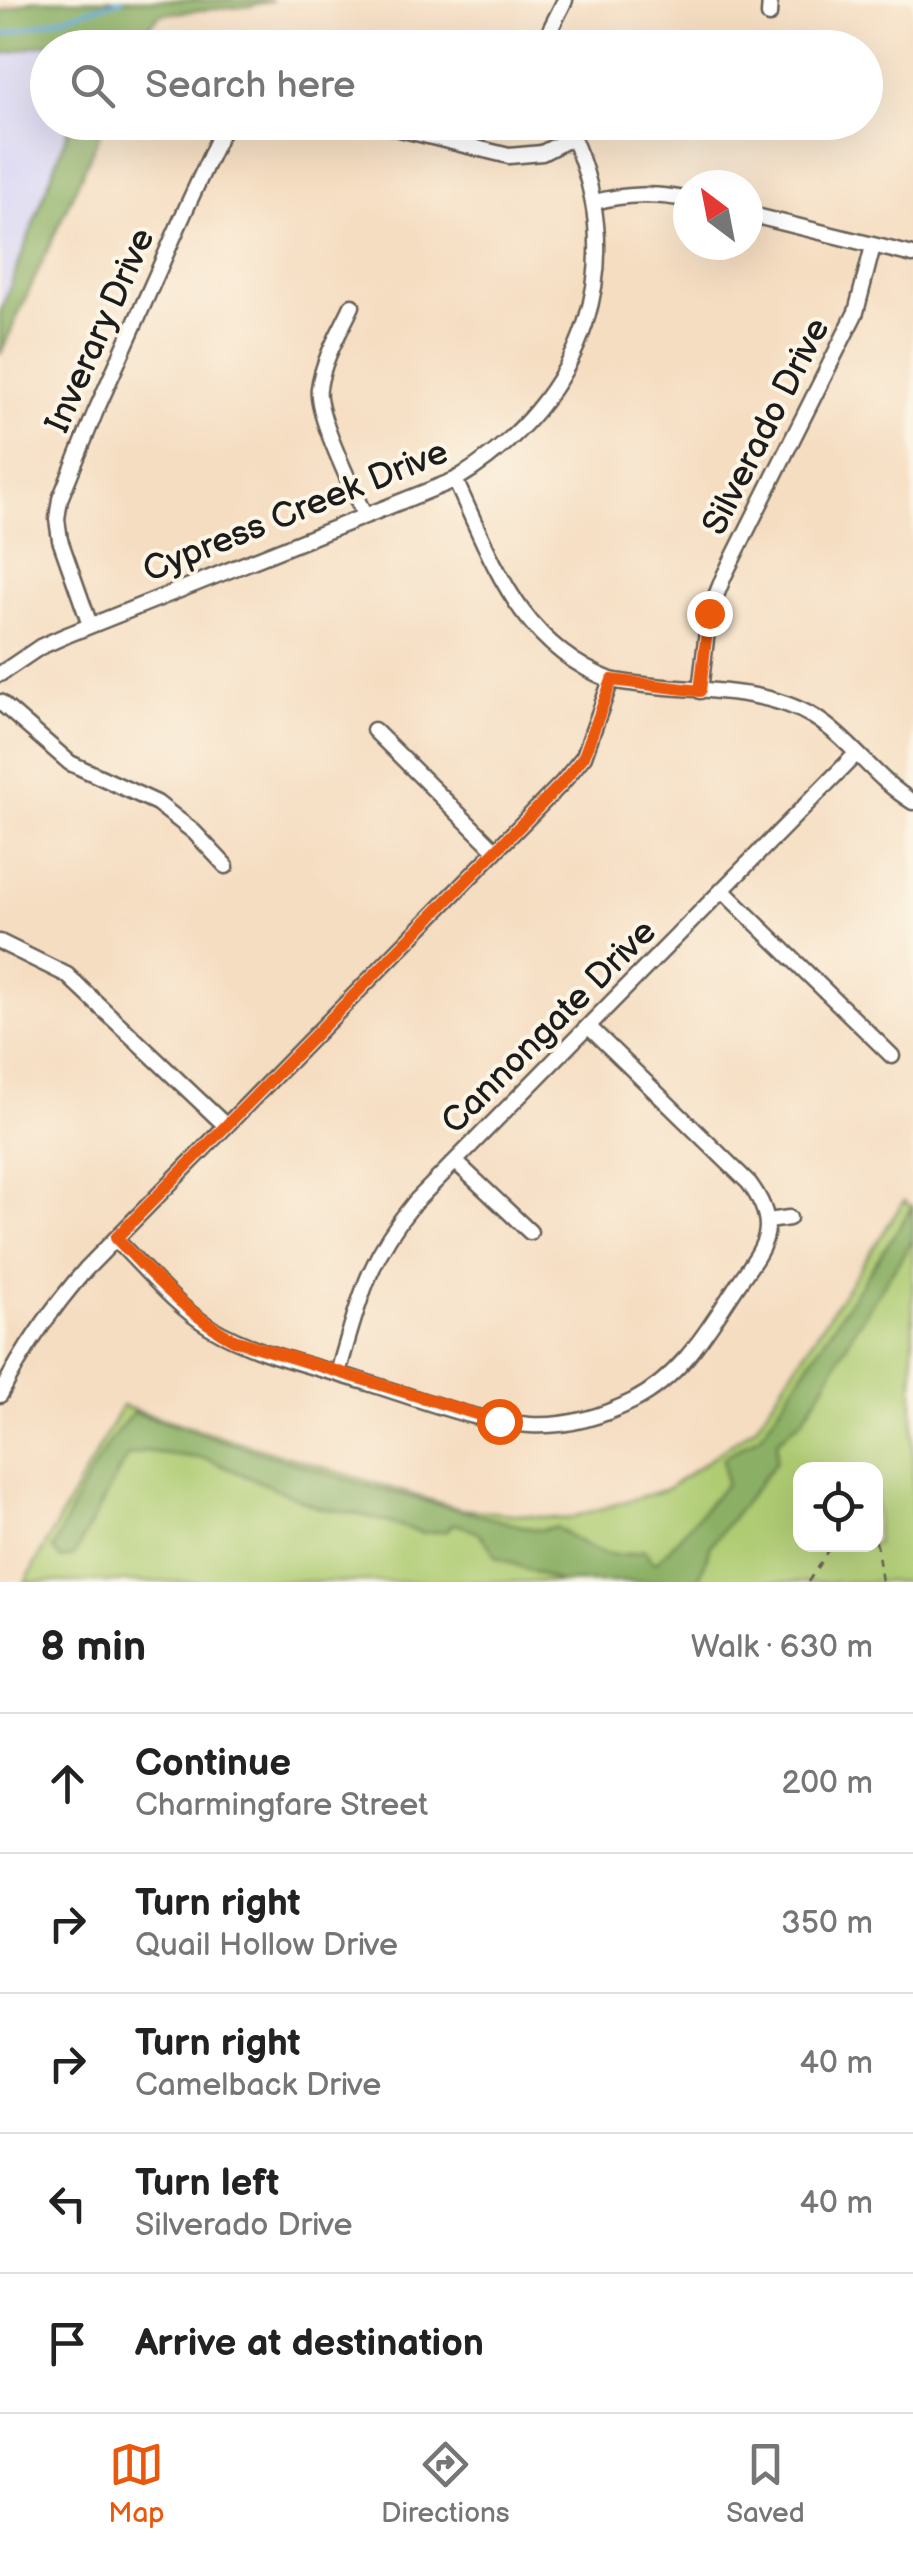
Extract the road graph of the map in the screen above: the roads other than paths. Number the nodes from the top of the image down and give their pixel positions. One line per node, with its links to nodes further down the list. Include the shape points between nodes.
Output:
1 (561, 2): 2 (street)
2 (552, 30)
3 (218, 140): 15 (street, Inverary Drive, via 60,498 60,540)
4 (444, 140): 5 (street, via 509,156 542,153)
5 (567, 140)
6 (574, 140): 8 (street, Cypress Creek Drive)
7 (673, 196): 8 (street)
8 (595, 202): 13 (street, Cypress Creek Drive, via 598,240 588,314 563,376 509,441)
9 (763, 218): 10 (street)
10 (873, 246): 11 (street); 18 (street, Silverado Drive, via 856,312 709,613)
11 (913, 254)
12 (352, 306): 14 (street, via 318,392)
13 (456, 480): 14 (street, Cypress Creek Drive); 17 (street, via 524,616 559,653)
14 (364, 515): 15 (street, Cypress Creek Drive)
15 (90, 625): 16 (street, Cypress Creek Drive)
16 (0, 674)
17 (612, 680): 18 (street); 23 (street, via 584,756)
18 (700, 691): 21 (street, via 782,702 817,719)
19 (0, 702): 24 (street, via 70,763 158,803)
20 (374, 730): 23 (street)
21 (855, 754): 22 (street); 25 (street, Cannongate Drive)
22 (913, 802)
23 (495, 850): 29 (street)
24 (226, 866)
25 (722, 891): 27 (street, Cannongate Drive); 28 (street)
26 (0, 942): 29 (street, via 68,975)
27 (588, 1027): 30 (street, Cannongate Drive); 32 (street, via 749,1183)
28 (892, 1056)
29 (225, 1125): 34 (street)
30 (456, 1162): 33 (street); 36 (street, Cannongate Drive, via 382,1247)
31 (790, 1218): 32 (street)
32 (768, 1221): 36 (street, via 764,1245 697,1347 655,1388 605,1413 528,1425 472,1415)
33 (530, 1232)
34 (116, 1238): 35 (street); 36 (street, via 208,1325 234,1340)
35 (6, 1369): 37 (street)
36 (338, 1373)
37 (0, 1395)

